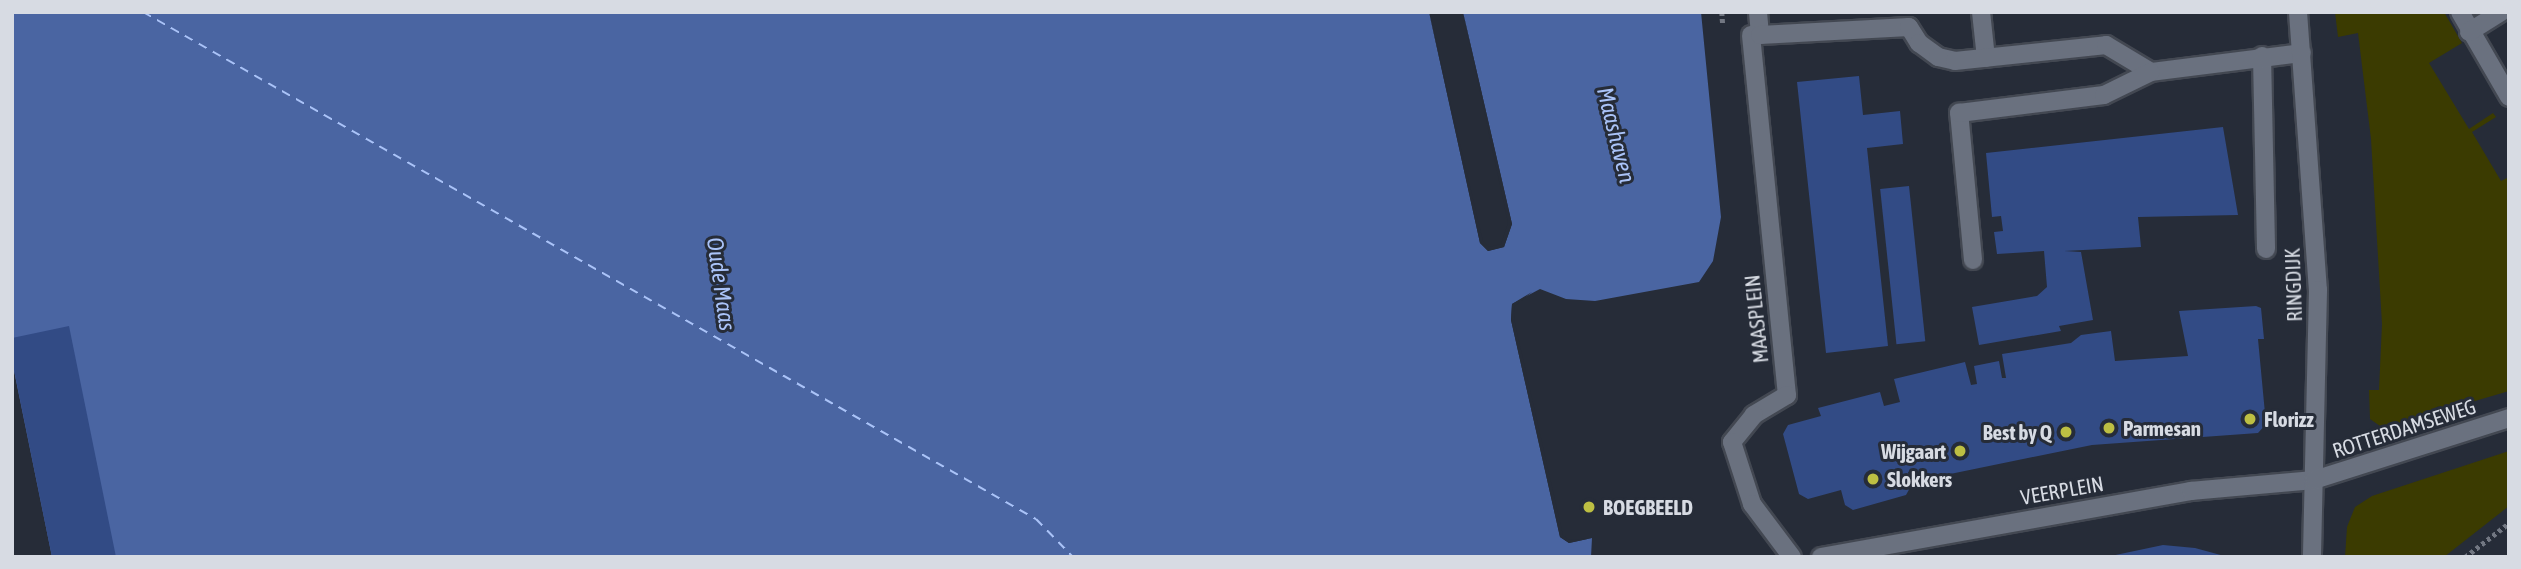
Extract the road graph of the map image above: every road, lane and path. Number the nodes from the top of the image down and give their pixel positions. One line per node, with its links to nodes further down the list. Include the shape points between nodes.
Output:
1 (1758, 12): 7 (street)
2 (1981, 12): 10 (street)
3 (2298, 12): 8 (street, RINGDIJK)
4 (2460, 12): 6 (street)
5 (2501, 12): 6 (street)
6 (2469, 32): 12 (street)
7 (1755, 35): 10 (street, via 1909,27 1919,43 1938,57 1955,61); 18 (street, MAASPLEIN, via 1787,395 1754,415 1732,442 1752,503)
8 (2302, 53): 9 (street); 16 (street, RINGDIJK, via 2318,290)
9 (2262, 56): 11 (street); 13 (street, RINGDIJK)
10 (1986, 58): 11 (street, via 2106,45)
11 (2151, 72): 14 (street, via 2104,95 1959,113)
12 (2509, 96)
13 (2266, 249)
14 (1973, 260)
15 (2509, 418): 16 (street, ROTTERDAMSEWEG)
16 (2314, 480): 19 (street, VEERPLEIN, via 2191,491); 20 (street, RINGDIJK)
17 (2509, 523): 21 (path)
18 (1792, 557)
19 (1821, 557)
20 (2312, 557)
21 (2465, 557)

